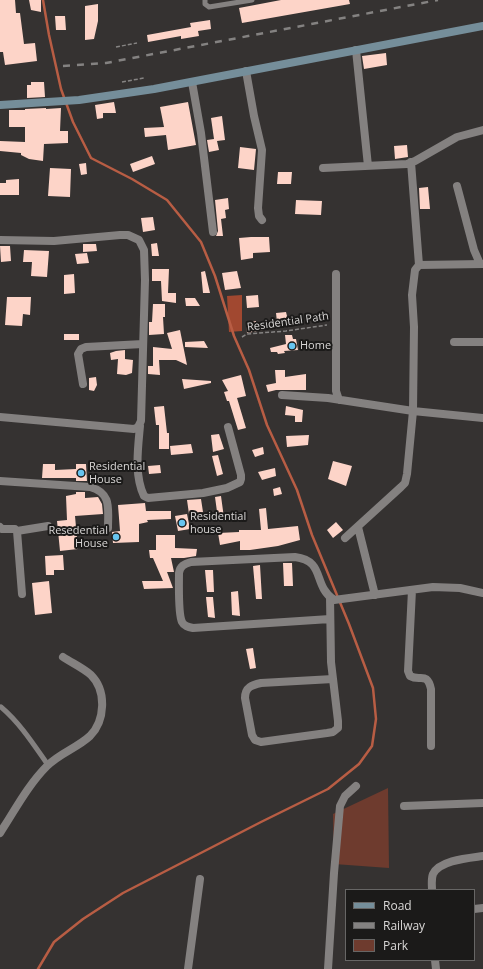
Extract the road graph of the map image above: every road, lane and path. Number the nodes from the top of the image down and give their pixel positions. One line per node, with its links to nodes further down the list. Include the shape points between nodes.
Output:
1 (205, 0): 2 (lane, via 209,7)
2 (252, 0)
3 (483, 26): 6 (street)
4 (137, 43): 5 (path)
5 (116, 47)
6 (356, 50): 7 (street); 14 (street)
7 (246, 71): 10 (street); 17 (street, via 262,150 258,208)
8 (144, 78): 9 (path)
9 (122, 82)
10 (192, 82): 11 (street, via 70,100); 18 (street)
11 (0, 104)
12 (483, 130): 13 (street, via 457,137)
13 (411, 162): 14 (street); 21 (street)
14 (368, 166): 15 (street)
15 (323, 168)
16 (456, 186): 20 (street, via 470,238)
17 (262, 220)
18 (213, 232)
19 (0, 240): 27 (street, via 54,241 120,234 139,240 144,250)
20 (481, 264): 21 (street)
21 (419, 265): 31 (street, via 415,270 412,295)
22 (336, 274): 23 (street)
23 (336, 324): 24 (path, Residential Path, via 247,334); 30 (street, via 336,391)
24 (242, 337)
25 (454, 342): 26 (street)
26 (483, 342)
27 (143, 344): 28 (street, via 81,349 78,354); 34 (street)
28 (83, 384)
29 (282, 395): 30 (street)
30 (339, 400): 31 (street)
31 (413, 412): 33 (street); 38 (street, via 405,483)
32 (0, 417): 34 (street, via 134,429)
33 (483, 418)
34 (140, 426): 35 (street, via 138,470 142,491 148,498 208,492 240,482 241,474)
35 (228, 427)
36 (0, 481): 40 (street, via 90,487 99,490 107,502)
37 (48, 526): 41 (street)
38 (358, 526): 42 (street); 46 (street)
39 (0, 527): 41 (street)
40 (108, 528)
41 (17, 531): 45 (street)
42 (345, 538)
43 (412, 590): 44 (street, via 433,586); 46 (street); 52 (street, via 408,671 410,676 426,679 430,683)
44 (483, 593)
45 (22, 594)
46 (375, 595): 47 (street)
47 (332, 598): 48 (street); 48 (street, via 324,590 314,565 295,556 191,562 180,568 179,573 180,616 182,623 187,627)
48 (330, 619): 50 (street)
49 (63, 657): 53 (street, via 90,674 96,681 102,711 98,724 90,736)
50 (333, 679): 50 (street, via 261,683 247,688 245,698 255,740 261,742 335,731 339,726)
51 (1, 707): 53 (lane, via 28,737)
52 (431, 746)
53 (48, 765): 57 (street, via 32,784)
54 (356, 786): 62 (street, via 345,796 340,806)
55 (483, 803): 56 (street)
56 (404, 806)
57 (0, 833)
58 (483, 856): 60 (street, via 438,868 432,878)
59 (200, 879): 61 (street)
60 (432, 889)
61 (188, 969)
62 (328, 969)

